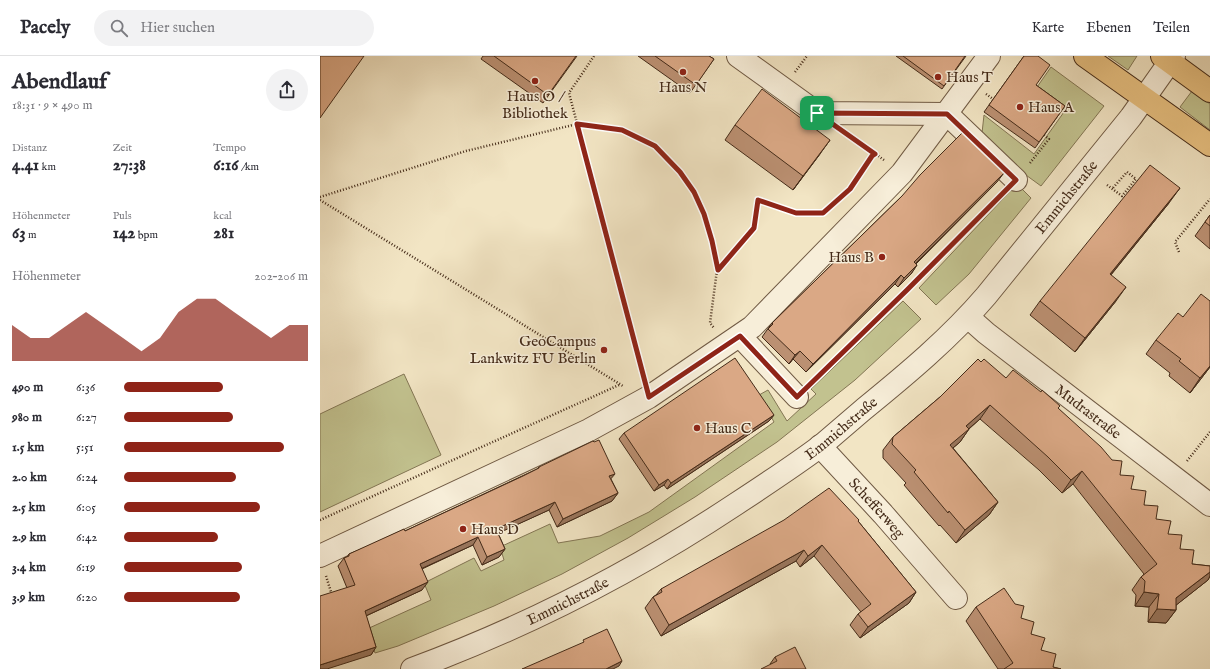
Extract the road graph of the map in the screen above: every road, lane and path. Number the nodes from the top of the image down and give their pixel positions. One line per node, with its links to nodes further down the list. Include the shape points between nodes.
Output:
1 (594, 56): 12 (path, via 569,93)
2 (738, 56): 10 (street)
3 (989, 56): 11 (street)
4 (1085, 56): 8 (main road)
5 (1168, 58): 6 (main road); 8 (street, Emmichstraße)
6 (1210, 91)
7 (984, 93): 9 (path)
8 (1144, 98): 14 (main road); 24 (street, Emmichstraße)
9 (993, 99)
10 (817, 113): 11 (street); 15 (path)
11 (947, 114): 16 (street); 17 (street)
12 (577, 124): 20 (path, via 466,151); 23 (path, via 622,130 655,146 680,172 694,192 704,214); 27 (path)
13 (1044, 135): 17 (path, via 1049,139)
14 (1210, 145)
15 (875, 154): 16 (path); 23 (path, via 850,189 823,213 796,213 758,200 754,228)
16 (902, 173): 25 (street, via 752,327)
17 (1016, 180): 28 (path)
18 (1107, 185): 19 (path)
19 (1112, 189): 19 (path, via 1122,196 1136,179 1127,172)
20 (320, 198): 26 (path)
21 (1210, 199): 22 (path, via 1175,242)
22 (1179, 252)
23 (718, 270): 25 (path, via 710,323)
24 (968, 316): 30 (street, Emmichstraße, via 902,378); 32 (street, Mudrastraße, via 986,333)
25 (732, 340): 27 (street); 28 (street)
26 (619, 385): 27 (path); 33 (path)
27 (649, 397): 34 (street)
28 (797, 397)
29 (1210, 432): 31 (path)
30 (820, 446): 35 (street, Schefferweg); 37 (street, Emmichstraße, via 705,525)
31 (1183, 466)
32 (1210, 505)
33 (320, 520)
34 (322, 564): 36 (path)
35 (956, 598)
36 (333, 599)
37 (461, 661): 38 (street, Emmichstraße)
38 (412, 669)

